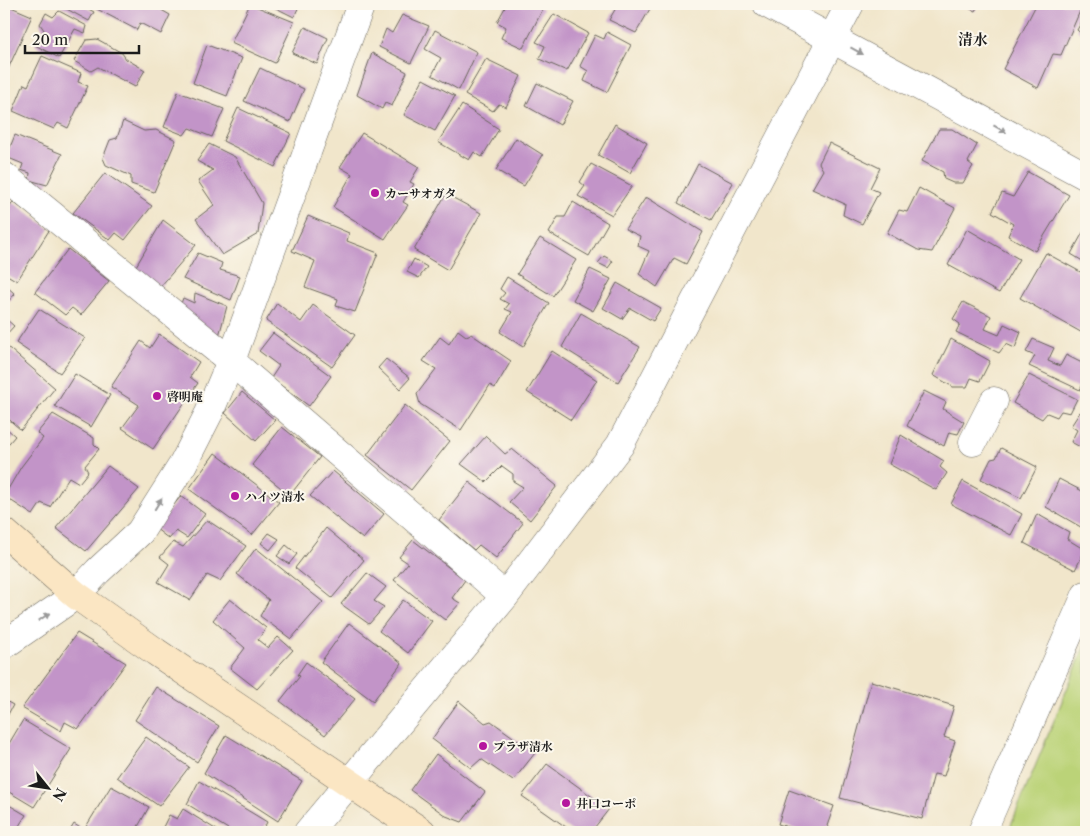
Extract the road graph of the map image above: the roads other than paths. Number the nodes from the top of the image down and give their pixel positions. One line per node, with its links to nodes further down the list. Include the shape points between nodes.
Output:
1 (361, 4): 7 (street)
2 (768, 4): 4 (street)
3 (850, 4): 4 (street)
4 (833, 38): 6 (street, one-way to 6); 13 (street, via 620,446)
5 (4, 176): 7 (street)
6 (1086, 176)
7 (231, 361): 11 (street, one-way to 7, via 140,532 183,464); 13 (street)
8 (994, 400): 9 (street)
9 (973, 442)
10 (4, 532): 11 (street)
11 (76, 595): 14 (street, one-way to 11); 15 (street)
12 (1086, 595): 18 (street)
13 (505, 596): 15 (street)
14 (4, 645)
15 (349, 782): 16 (street); 17 (street)
16 (308, 832)
17 (422, 832)
18 (982, 832)

